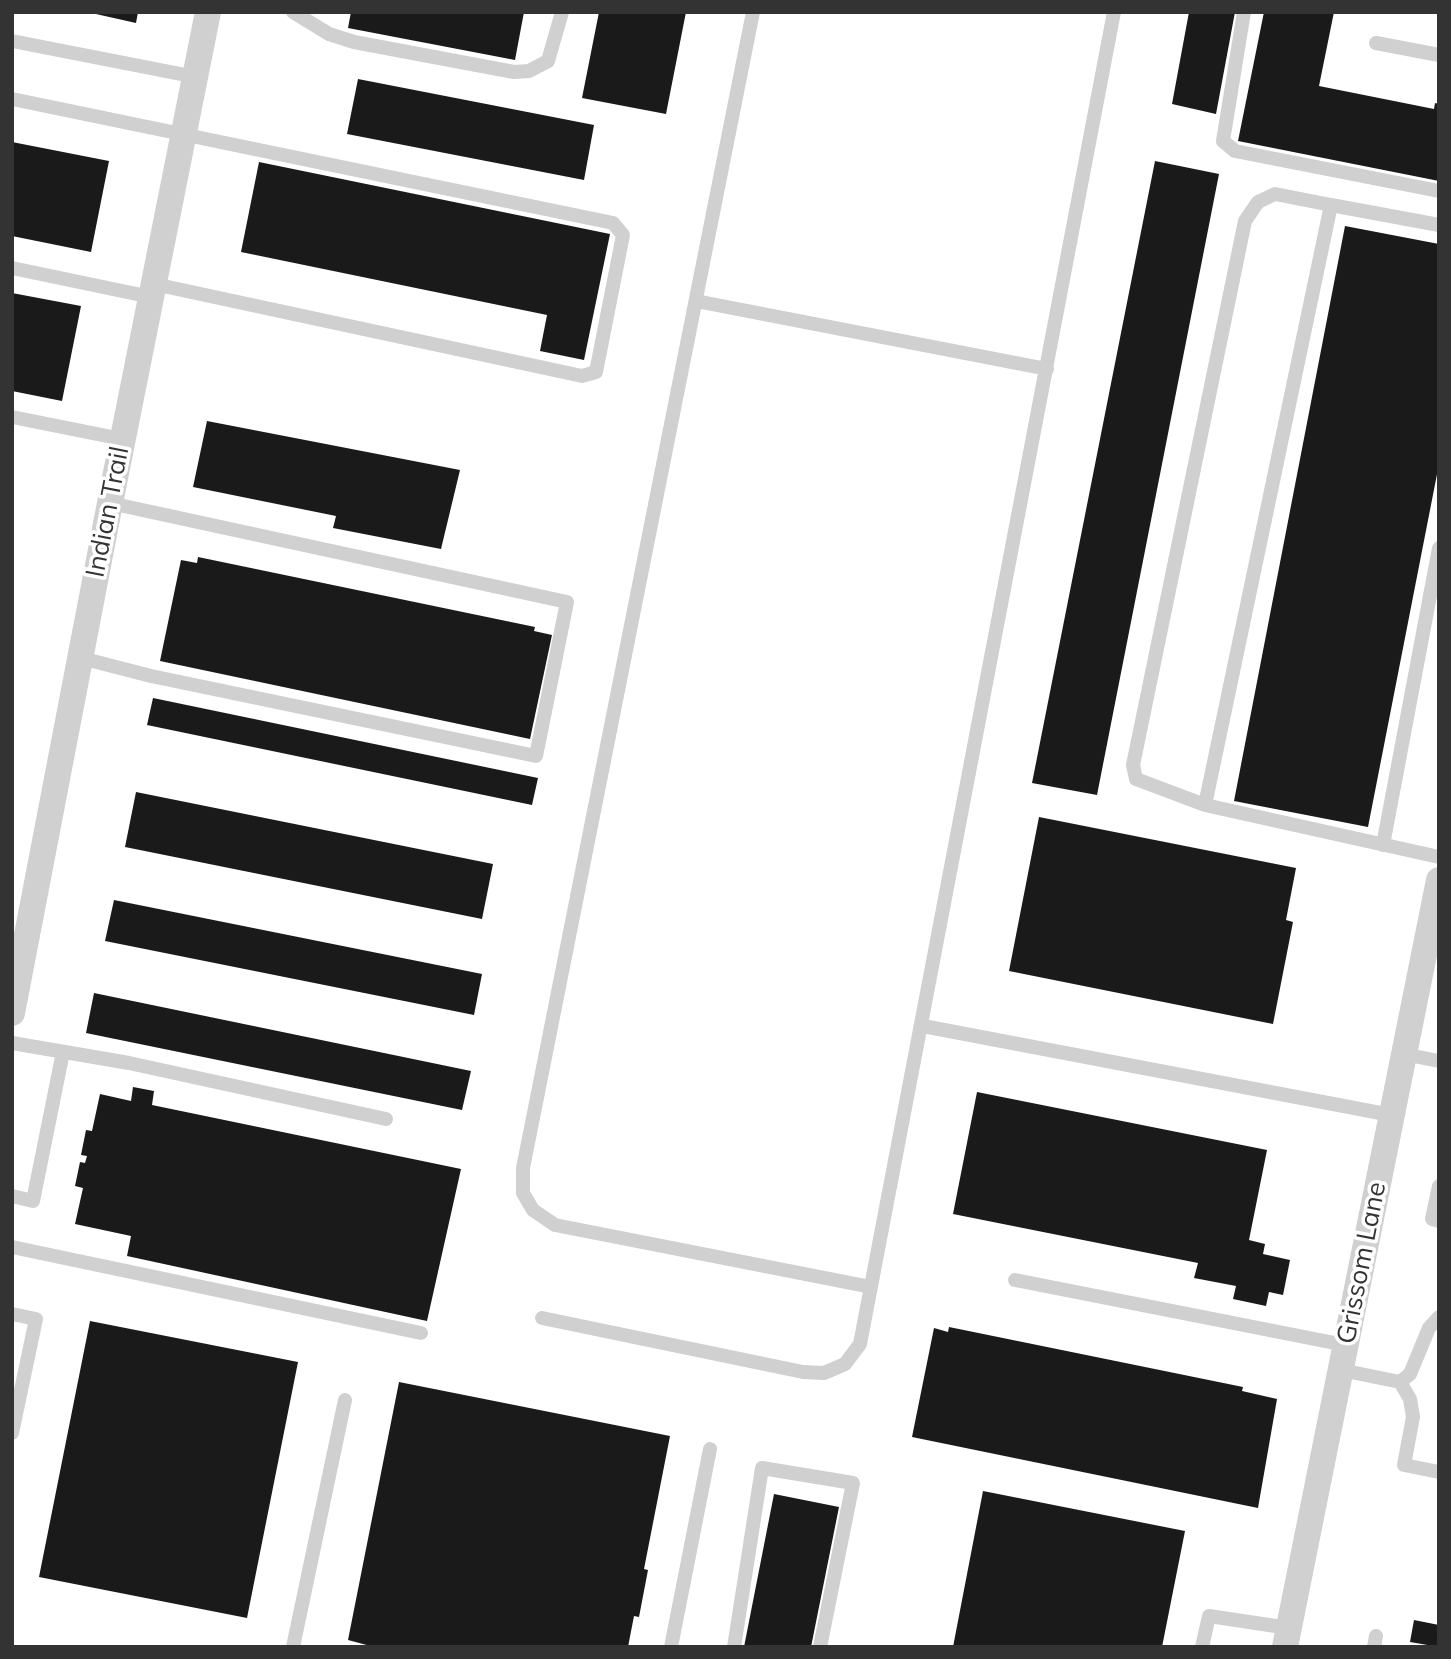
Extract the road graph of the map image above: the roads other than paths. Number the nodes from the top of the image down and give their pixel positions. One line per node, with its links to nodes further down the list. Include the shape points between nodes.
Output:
1 (208, 12): 10 (street, Indian Trail)
2 (293, 12): 3 (lane, via 329,34 354,42 514,72 529,71 548,61)
3 (562, 12)
4 (753, 12): 18 (lane)
5 (1114, 12): 19 (lane)
6 (1244, 12): 13 (lane, via 1223,141 1235,150)
7 (12, 41): 10 (lane)
8 (1376, 43): 9 (lane)
9 (1439, 55)
10 (196, 76): 12 (street, Indian Trail)
11 (12, 99): 12 (lane)
12 (184, 133): 17 (street, Indian Trail); 17 (lane, via 613,223 623,235 596,372 582,376)
13 (1439, 191)
14 (1331, 205): 15 (lane); 25 (lane); 25 (lane, via 1275,194 1258,202 1245,220 1133,765 1136,779)
15 (1439, 225)
16 (12, 268): 17 (lane)
17 (153, 290): 21 (street, Indian Trail)
18 (696, 301): 19 (lane); 43 (lane, via 523,1168 523,1193 533,1210 555,1225)
19 (1047, 369): 31 (lane)
20 (12, 417): 21 (lane)
21 (122, 439): 22 (street, Indian Trail)
22 (110, 503): 24 (street, Indian Trail); 24 (lane, via 567,602 536,756)
23 (1439, 548): 26 (lane)
24 (81, 658): 30 (street, Indian Trail)
25 (1205, 805): 26 (lane)
26 (1383, 845): 27 (lane)
27 (1439, 857)
28 (1439, 880): 29 (street, Grissom Lane)
29 (1430, 962): 34 (street, Grissom Lane)
30 (12, 1013)
31 (923, 1026): 36 (lane); 43 (lane)
32 (12, 1043): 33 (lane)
33 (63, 1052): 37 (lane); 39 (lane, via 33,1200)
34 (1403, 1054): 35 (lane); 36 (street, Grissom Lane)
35 (1439, 1061)
36 (1391, 1115): 48 (street, Grissom Lane)
37 (386, 1119)
38 (1439, 1186): 40 (lane, via 1432,1219)
39 (12, 1196)
40 (1439, 1221)
41 (12, 1247): 47 (lane)
42 (1015, 1280): 48 (lane)
43 (871, 1287): 46 (lane, via 860,1344 845,1364 824,1373)
44 (12, 1314): 51 (lane, via 36,1319)
45 (1439, 1317): 49 (lane, via 1429,1328 1410,1374)
46 (542, 1318)
47 (421, 1333)
48 (1343, 1358): 49 (lane); 54 (street, Grissom Lane)
49 (1400, 1382): 53 (lane, via 1413,1417 1404,1465)
50 (345, 1400): 55 (lane)
51 (12, 1433)
52 (710, 1449): 56 (lane)
53 (1439, 1472)
54 (1287, 1637): 59 (lane, via 1209,1616)
55 (293, 1647)
56 (671, 1647)
57 (734, 1647): 58 (lane, via 762,1468 853,1483)
58 (820, 1647)
59 (1202, 1647)

